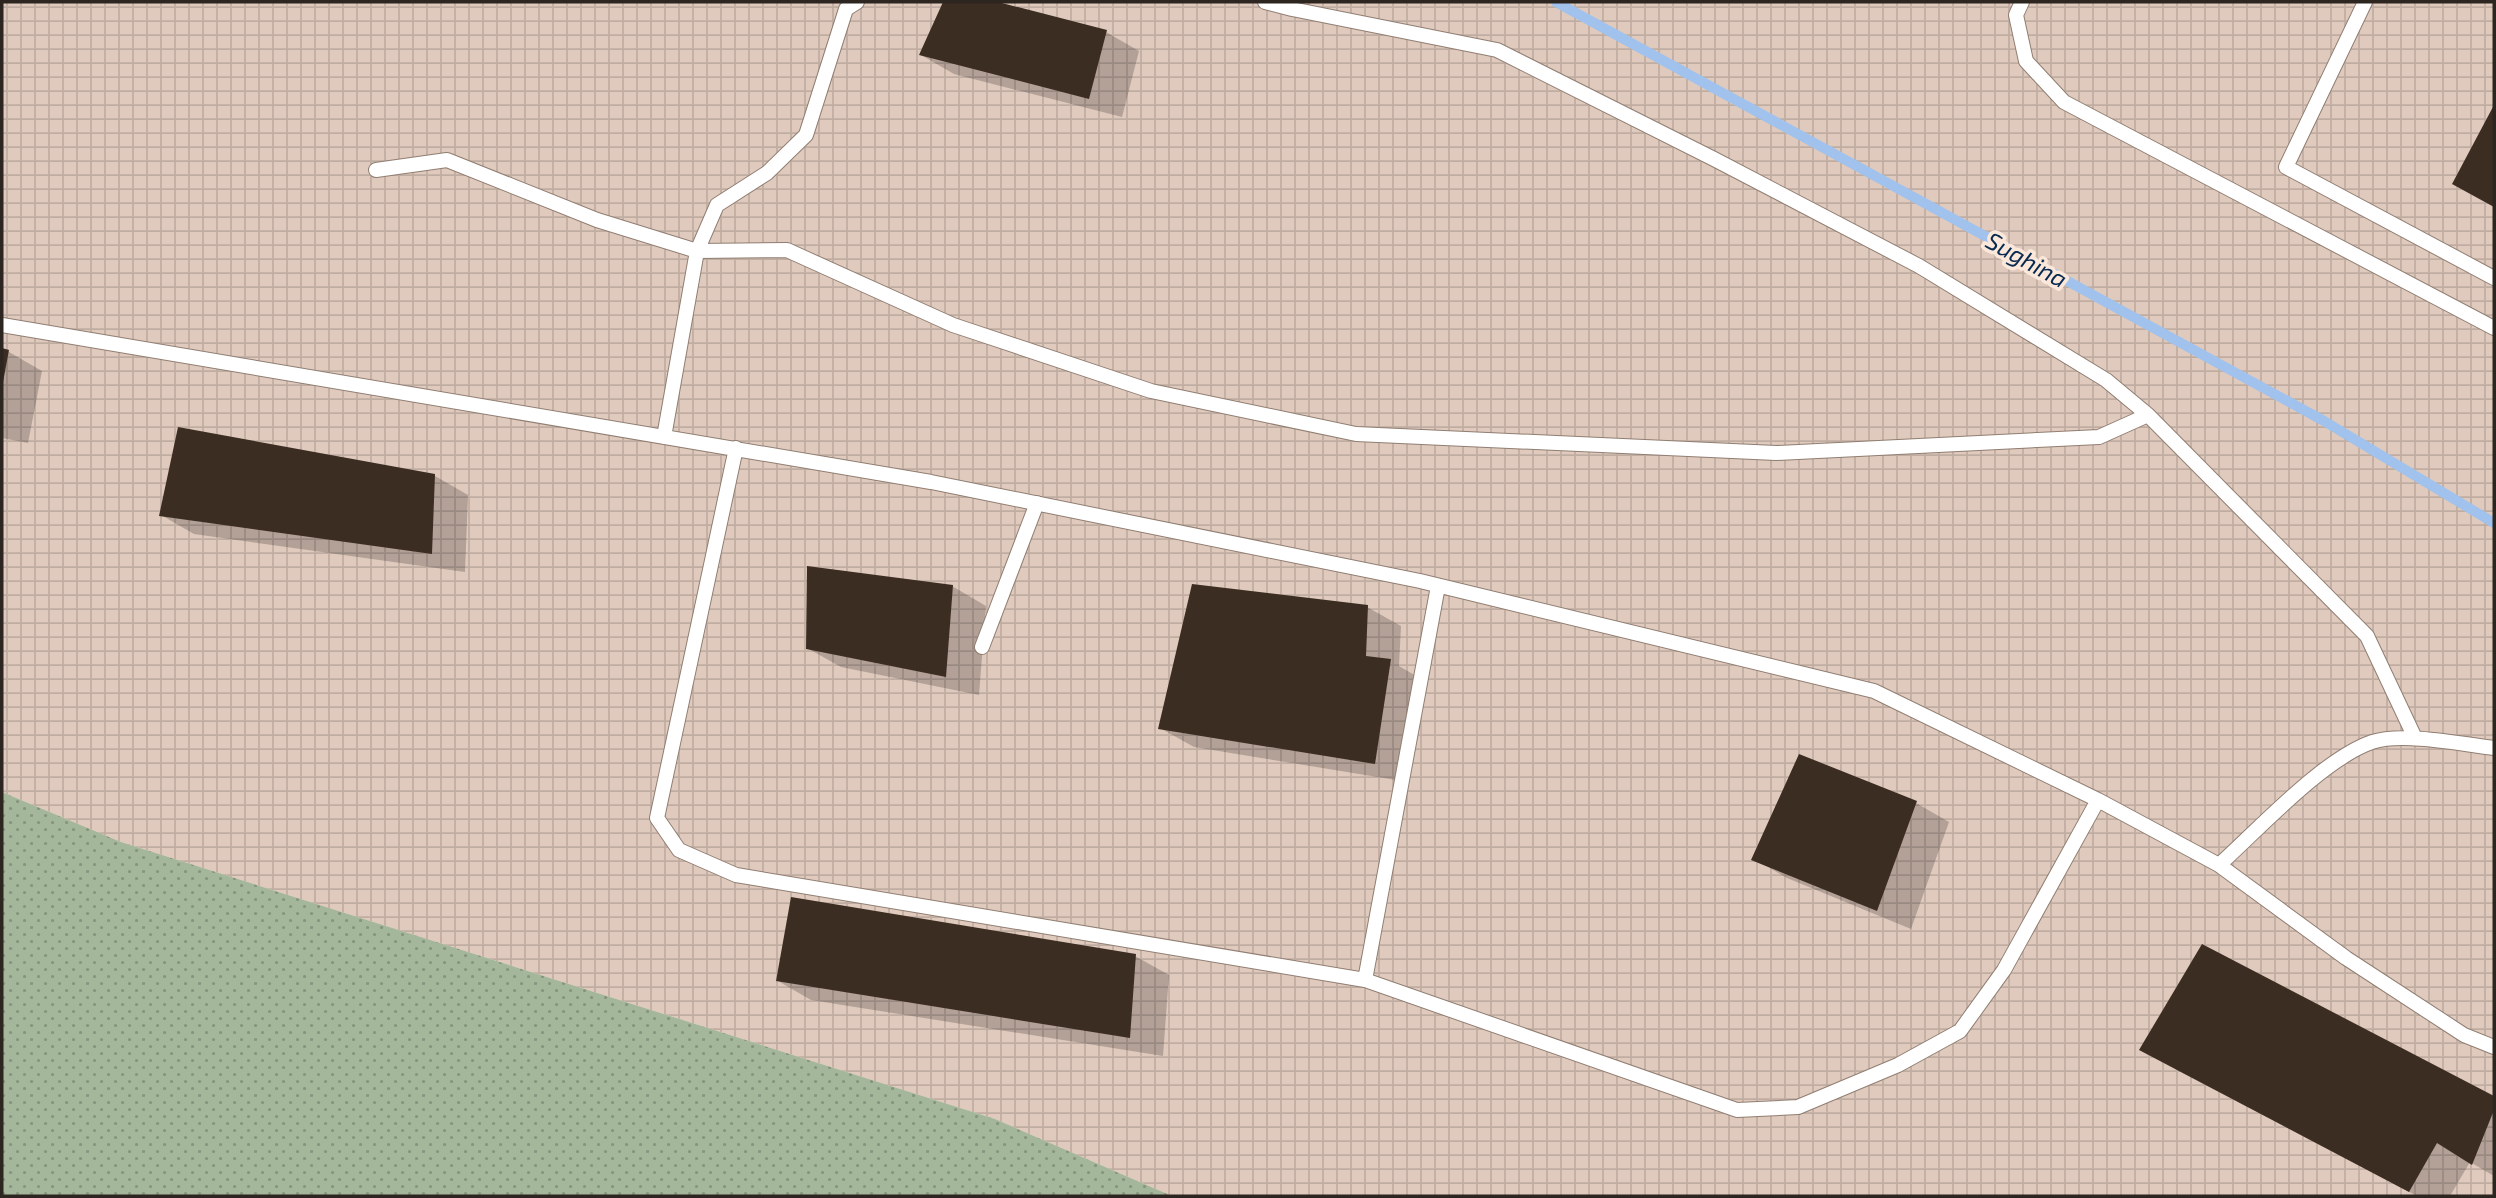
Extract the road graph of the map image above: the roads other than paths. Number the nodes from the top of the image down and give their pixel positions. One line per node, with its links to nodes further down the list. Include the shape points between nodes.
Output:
1 (857, 2): 6 (lane, via 846,9 806,135 767,173 717,205)
2 (1265, 2): 10 (lane, via 1497,50 1919,266 2106,380)
3 (2022, 2): 9 (lane, via 2016,15 2026,61 2064,102)
4 (2365, 2): 7 (lane, via 2286,167)
5 (376, 170): 6 (lane, via 447,160 597,220)
6 (697, 251): 10 (lane, via 787,250 953,325 1151,391 1356,434 1776,453 2099,437); 11 (lane)
7 (2494, 278)
8 (2, 325): 11 (lane)
9 (2494, 328)
10 (2148, 415): 16 (lane, via 2367,636)
11 (664, 436): 12 (lane)
12 (736, 448): 13 (lane); 20 (lane, via 657,818 679,850 736,875)
13 (1037, 503): 14 (lane); 15 (lane)
14 (1438, 586): 18 (lane, via 1874,691); 20 (lane)
15 (982, 647)
16 (2415, 738): 17 (lane); 19 (lane, via 2374,741 2336,761)
17 (2494, 748)
18 (2098, 800): 19 (lane); 20 (lane, via 2004,970 1960,1031 1898,1065 1798,1107 1737,1110)
19 (2219, 865): 21 (lane, via 2346,958 2464,1035)
20 (1366, 980)
21 (2494, 1047)

